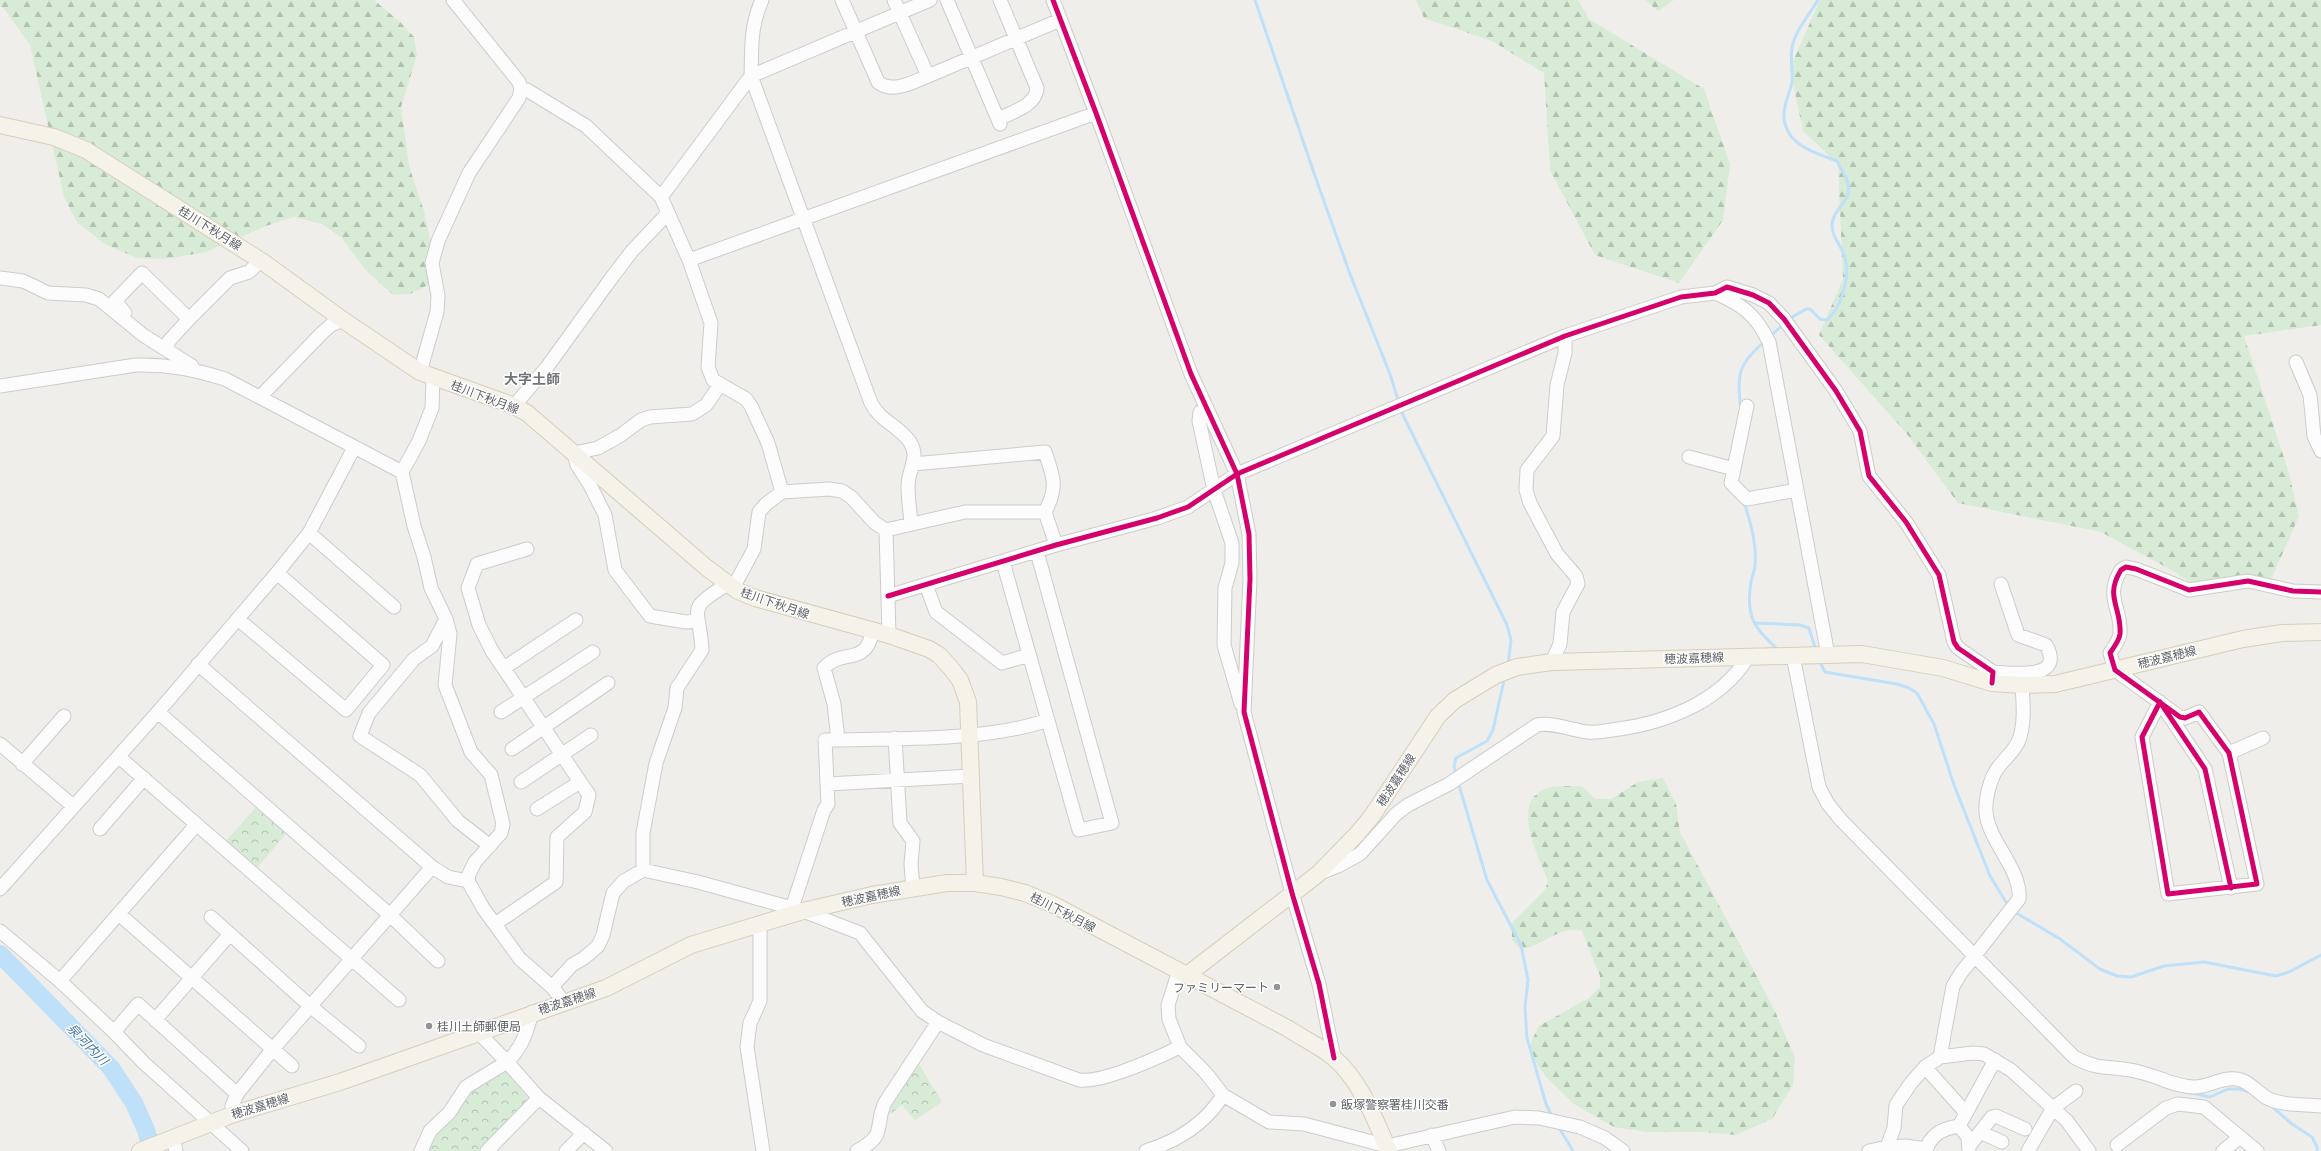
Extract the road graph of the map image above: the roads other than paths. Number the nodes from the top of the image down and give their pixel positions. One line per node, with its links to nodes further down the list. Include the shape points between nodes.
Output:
1 (453, 0): 16 (street, via 519,82)
2 (762, 0): 14 (street, via 754,18)
3 (842, 0): 11 (street)
4 (894, 0): 9 (street)
5 (930, 0): 9 (street)
6 (947, 0): 13 (street)
7 (1000, 0): 12 (street)
8 (1053, 0): 10 (street)
9 (900, 13): 11 (street); 15 (street)
10 (1060, 20): 12 (street); 17 (street)
11 (857, 31): 14 (street); 15 (street, via 878,82 882,85 906,85)
12 (1016, 38): 13 (street); 13 (street, via 1036,83 1036,93 1029,103 999,121)
13 (971, 57): 15 (street)
14 (751, 76): 19 (street); 21 (street)
15 (928, 76)
16 (521, 89): 19 (street, via 527,90 586,126); 33 (street, via 519,98 469,173 438,241 432,263 438,296 437,312)
17 (1096, 112): 21 (street); 39 (street, via 1191,374)
18 (0, 126): 22 (main road, 桂川下秋月線, via 54,137 86,150)
19 (661, 197): 20 (street)
20 (668, 213): 23 (street); 40 (street, via 614,274 547,367 519,400)
21 (804, 219): 23 (street); 45 (street, via 871,403 880,417 904,434 910,442 915,456)
22 (260, 260): 26 (street, via 249,272 230,278); 27 (main road, 桂川下秋月線)
23 (689, 260): 34 (street, via 711,323 708,367 714,380)
24 (0, 278): 28 (street, via 22,281 48,294 99,299)
25 (1715, 293): 29 (street, via 1681,297); 50 (street, via 1733,300 1750,313 1761,325 1769,342); 85 (street, via 1727,287 1769,303 1784,319 1836,390 1860,431 1869,476 1906,522 1939,575 1954,642)
26 (189, 319): 28 (street, via 142,273 115,301 125,311); 30 (street)
27 (343, 320): 33 (main road, 桂川下秋月線); 37 (street, via 331,325 322,333)
28 (126, 321): 30 (street)
29 (1566, 336): 48 (street); 79 (street, via 1565,353 1557,385 1552,436 1527,470 1526,490 1530,503 1557,554 1576,576 1578,584 1563,612 1560,644)
30 (166, 349): 32 (street)
31 (2296, 362): 36 (street)
32 (197, 369): 35 (street, via 157,364 136,365); 37 (street, via 225,379)
33 (427, 375): 40 (main road, 桂川下秋月線); 47 (street, via 432,408 419,441)
34 (720, 385): 43 (street, via 706,405 692,414 650,417 641,420 598,448); 51 (street, via 746,399 751,406 768,443)
35 (0, 386)
36 (2316, 392): 42 (street, via 2314,436)
37 (260, 397): 41 (street)
38 (1747, 406): 46 (street)
39 (1206, 407): 48 (street); 49 (street, via 1200,412 1199,421)
40 (516, 408): 43 (main road, 桂川下秋月線, via 542,424)
41 (354, 448): 47 (street); 55 (street)
42 (2321, 451)
43 (574, 453): 63 (main road, 桂川下秋月線); 70 (street, via 577,465 605,515 615,570 650,616 686,622)
44 (1689, 457): 46 (street)
45 (913, 464): 52 (street, via 1045,452 1055,481 1052,499); 53 (street, via 908,484)
46 (1734, 469): 50 (street, via 1731,483 1747,499)
47 (402, 472): 68 (street, via 431,588)
48 (1237, 474): 49 (street); 93 (street, via 1249,534 1250,579)
49 (1214, 490): 56 (street, via 1188,508); 93 (street, via 1232,543 1232,563 1225,588 1224,645)
50 (1797, 490): 76 (street)
51 (782, 492): 54 (street, via 829,489 842,491 875,523); 63 (street, via 759,512 754,549)
52 (1045, 512): 53 (street, via 966,512); 56 (street)
53 (911, 523): 54 (street)
54 (886, 530): 65 (street)
55 (309, 533): 60 (street); 66 (street)
56 (1056, 545): 58 (street)
57 (527, 550): 82 (street, via 477,564 468,588 479,625)
58 (1037, 552): 59 (street); 95 (street, via 1112,823 1079,830)
59 (1003, 562): 62 (street); 75 (street)
60 (277, 573): 67 (street); 81 (street)
61 (2002, 584): 85 (street, via 2018,635 2046,645 2050,652 2049,662 2039,673)
62 (926, 585): 65 (street); 75 (street, via 936,612 1002,663)
63 (730, 586): 70 (street, via 704,598 697,611); 71 (main road, 桂川下秋月線, via 755,598)
64 (2321, 592): 83 (street, via 2293,591 2248,581 2189,590 2126,567 2121,570 2112,587 2120,634 2110,653)
65 (888, 596): 73 (street)
66 (394, 607)
67 (238, 619): 80 (street); 90 (street)
68 (446, 619): 84 (street, via 432,646 414,659); 119 (street, via 450,643 444,686 471,752 491,775 503,824 501,833)
69 (576, 620): 82 (street)
70 (697, 621): 121 (street, via 702,650 677,688 675,708 656,763 644,826)
71 (873, 632): 73 (main road, 桂川下秋月線); 102 (street, via 866,648 857,654 831,661 824,668 834,704)
72 (2321, 632): 83 (main road, 穂波嘉穂線, via 2282,633 2243,639)
73 (889, 635): 99 (main road, 桂川下秋月線, via 930,649 950,667 965,691)
74 (593, 652): 88 (street)
75 (1029, 655): 95 (street)
76 (1828, 655): 77 (main road, 穂波嘉穂線); 85 (main road, 穂波嘉穂線, via 1862,654 1905,660)
77 (1792, 656): 78 (main road, 穂波嘉穂線); 137 (street, via 1819,787 1828,804)
78 (1748, 657): 79 (main road, 穂波嘉穂線); 122 (street, via 1738,674 1712,694 1677,715 1626,728 1589,732 1546,724 1537,725 1449,784 1408,805 1396,814 1360,854)
79 (1552, 662): 122 (main road, 穂波嘉穂線, via 1517,667 1496,674 1455,700 1438,716 1372,816)
80 (198, 664): 91 (street); 120 (street)
81 (383, 665): 84 (street); 90 (street)
82 (504, 668): 88 (street)
83 (2115, 670): 87 (main road, 穂波嘉穂線, via 2055,684); 89 (street)
84 (398, 676): 96 (street)
85 (1992, 678): 87 (main road, 穂波嘉穂線)
86 (608, 683): 97 (street)
87 (2022, 685): 137 (street, via 2023,720 2020,738 1994,773 1987,796 1986,813 1994,836 2020,889 2019,899)
88 (523, 697): 92 (street); 97 (street)
89 (2160, 702): 105 (street, via 2180,717 2185,718 2199,712); 126 (street, via 2205,769); 126 (street, via 2142,737 2168,894)
90 (346, 710): 96 (street)
91 (158, 712): 107 (street); 131 (street)
92 (501, 712)
93 (1244, 712): 128 (street)
94 (64, 716): 108 (street)
95 (1048, 720): 99 (street)
96 (363, 724): 119 (street, via 360,736 420,775 458,821)
97 (544, 727): 104 (street); 106 (street)
98 (592, 735): 106 (street)
99 (969, 735): 100 (street); 109 (main road, 桂川下秋月線)
100 (895, 738): 102 (street); 111 (street)
101 (2263, 738): 105 (street)
102 (838, 740): 114 (street, via 825,740)
103 (0, 744): 108 (street)
104 (512, 749)
105 (2229, 753): 126 (street, via 2257,884)
106 (562, 755): 112 (street); 113 (street)
107 (118, 757): 110 (street); 115 (street)
108 (22, 764): 115 (street)
109 (971, 776): 111 (street); 124 (main road, 桂川下秋月線)
110 (144, 778): 117 (street); 118 (street)
111 (896, 780): 114 (street); 125 (street, via 900,823 913,841)
112 (521, 782)
113 (580, 782): 116 (street); 134 (street, via 589,796 585,812 557,837 556,882)
114 (828, 784): 129 (street, via 828,804)
115 (72, 806): 127 (street)
116 (537, 809)
117 (196, 825): 130 (street); 138 (street)
118 (100, 829)
119 (490, 846): 123 (street, via 475,862)
120 (432, 866): 123 (street, via 448,877); 131 (street)
121 (643, 870): 129 (street, via 698,882); 143 (street, via 624,882 613,893 598,946 572,965)
122 (1318, 874): 128 (main road, 穂波嘉穂線)
123 (468, 881): 134 (street, via 483,908)
124 (975, 883): 125 (main road, 穂波嘉穂線); 140 (main road, 桂川下秋月線, via 1025,893 1052,904)
125 (913, 888): 129 (main road, 穂波嘉穂線)
126 (2230, 888)
127 (0, 889)
128 (1292, 893): 140 (main road, 穂波嘉穂線); 156 (street, via 1319,984)
129 (797, 910): 133 (main road, 穂波嘉穂線); 149 (street, via 860,933 922,1011)
130 (118, 914): 141 (street); 142 (street)
131 (390, 915): 138 (street); 139 (street)
132 (211, 917): 136 (street)
133 (760, 923): 145 (main road, 穂波嘉穂線, via 690,945 606,988); 190 (street, via 760,1001 750,1023 748,1047)
134 (496, 924): 143 (street, via 520,959)
135 (0, 931): 142 (street)
136 (230, 934): 141 (street); 146 (street)
137 (1974, 956): 155 (street, via 1953,986); 165 (street, via 2074,1057 2089,1066 2137,1071 2181,1087 2197,1087 2223,1078 2237,1079 2268,1098)
138 (351, 959): 144 (street); 146 (street)
139 (438, 960)
140 (1183, 973): 153 (street, via 1168,1005 1168,1019); 156 (main road, 桂川下秋月線, via 1286,1028)
141 (191, 979): 148 (street); 154 (street)
142 (60, 982): 150 (street)
143 (552, 987): 145 (street)
144 (399, 1000)
145 (564, 1002): 147 (main road, 穂波嘉穂線)
146 (310, 1006): 152 (street); 154 (street)
147 (532, 1012): 151 (main road, 穂波嘉穂線); 158 (street, via 521,1046)
148 (156, 1020): 150 (street, via 138,1004); 162 (street)
149 (938, 1022): 153 (street, via 983,1045 1086,1081 1123,1071); 191 (street, via 884,1104 880,1132 874,1140)
150 (114, 1032): 169 (street, via 144,1063)
151 (478, 1032): 158 (street); 168 (main road, 穂波嘉穂線, via 340,1082)
152 (359, 1046)
153 (1180, 1047): 163 (street)
154 (272, 1050): 159 (street); 162 (street)
155 (1940, 1057): 157 (street, via 1973,1053 1984,1054); 160 (street)
156 (1334, 1058): 179 (main road, 桂川下秋月線, via 1358,1086)
157 (1996, 1060): 166 (street, via 2011,1070); 167 (street)
158 (507, 1062): 164 (street); 186 (street, via 466,1087 449,1113 430,1131)
159 (292, 1066)
160 (1925, 1067): 167 (street); 182 (street, via 1896,1105 1894,1128)
161 (2076, 1091): 166 (street)
162 (237, 1094): 168 (street, via 232,1106)
163 (1223, 1095): 178 (street, via 1212,1112); 179 (street, via 1269,1122 1304,1124)
164 (539, 1098): 173 (street); 187 (street)
165 (2321, 1106)
166 (2053, 1108): 196 (street); 197 (street, via 2067,1121)
167 (1966, 1113): 170 (street)
168 (234, 1114): 169 (main road, 穂波嘉穂線)
169 (211, 1122): 176 (main road, 穂波嘉穂線); 185 (street)
170 (1959, 1126): 180 (street, via 1968,1138); 183 (street, via 1942,1130 1929,1141)
171 (2024, 1129): 172 (street, via 1996,1116 1987,1121)
172 (1980, 1132): 177 (street); 180 (street)
173 (584, 1133): 188 (street); 189 (street)
174 (1432, 1135): 179 (street); 193 (street); 194 (street, via 1515,1117 1539,1118 1580,1128 1605,1138)
175 (2240, 1137): 181 (street, via 2204,1107 2178,1104 2166,1108); 198 (street); 199 (street)
176 (173, 1142): 184 (main road, 穂波嘉穂線)
177 (2002, 1142)
178 (1169, 1147): 192 (street)
179 (1388, 1148)
180 (1970, 1148)
181 (2116, 1149)
182 (1880, 1150): 183 (street, via 1906,1146); 195 (street)
183 (1926, 1150)
184 (140, 1151)
185 (242, 1151)
186 (421, 1151)
187 (487, 1151)
188 (566, 1151)
189 (606, 1151)
190 (763, 1151)
191 (857, 1151)
192 (1146, 1151)
193 (1439, 1151)
194 (1623, 1151)
195 (1869, 1151)
196 (2028, 1151)
197 (2089, 1151)
198 (2223, 1151)
199 (2257, 1151)

